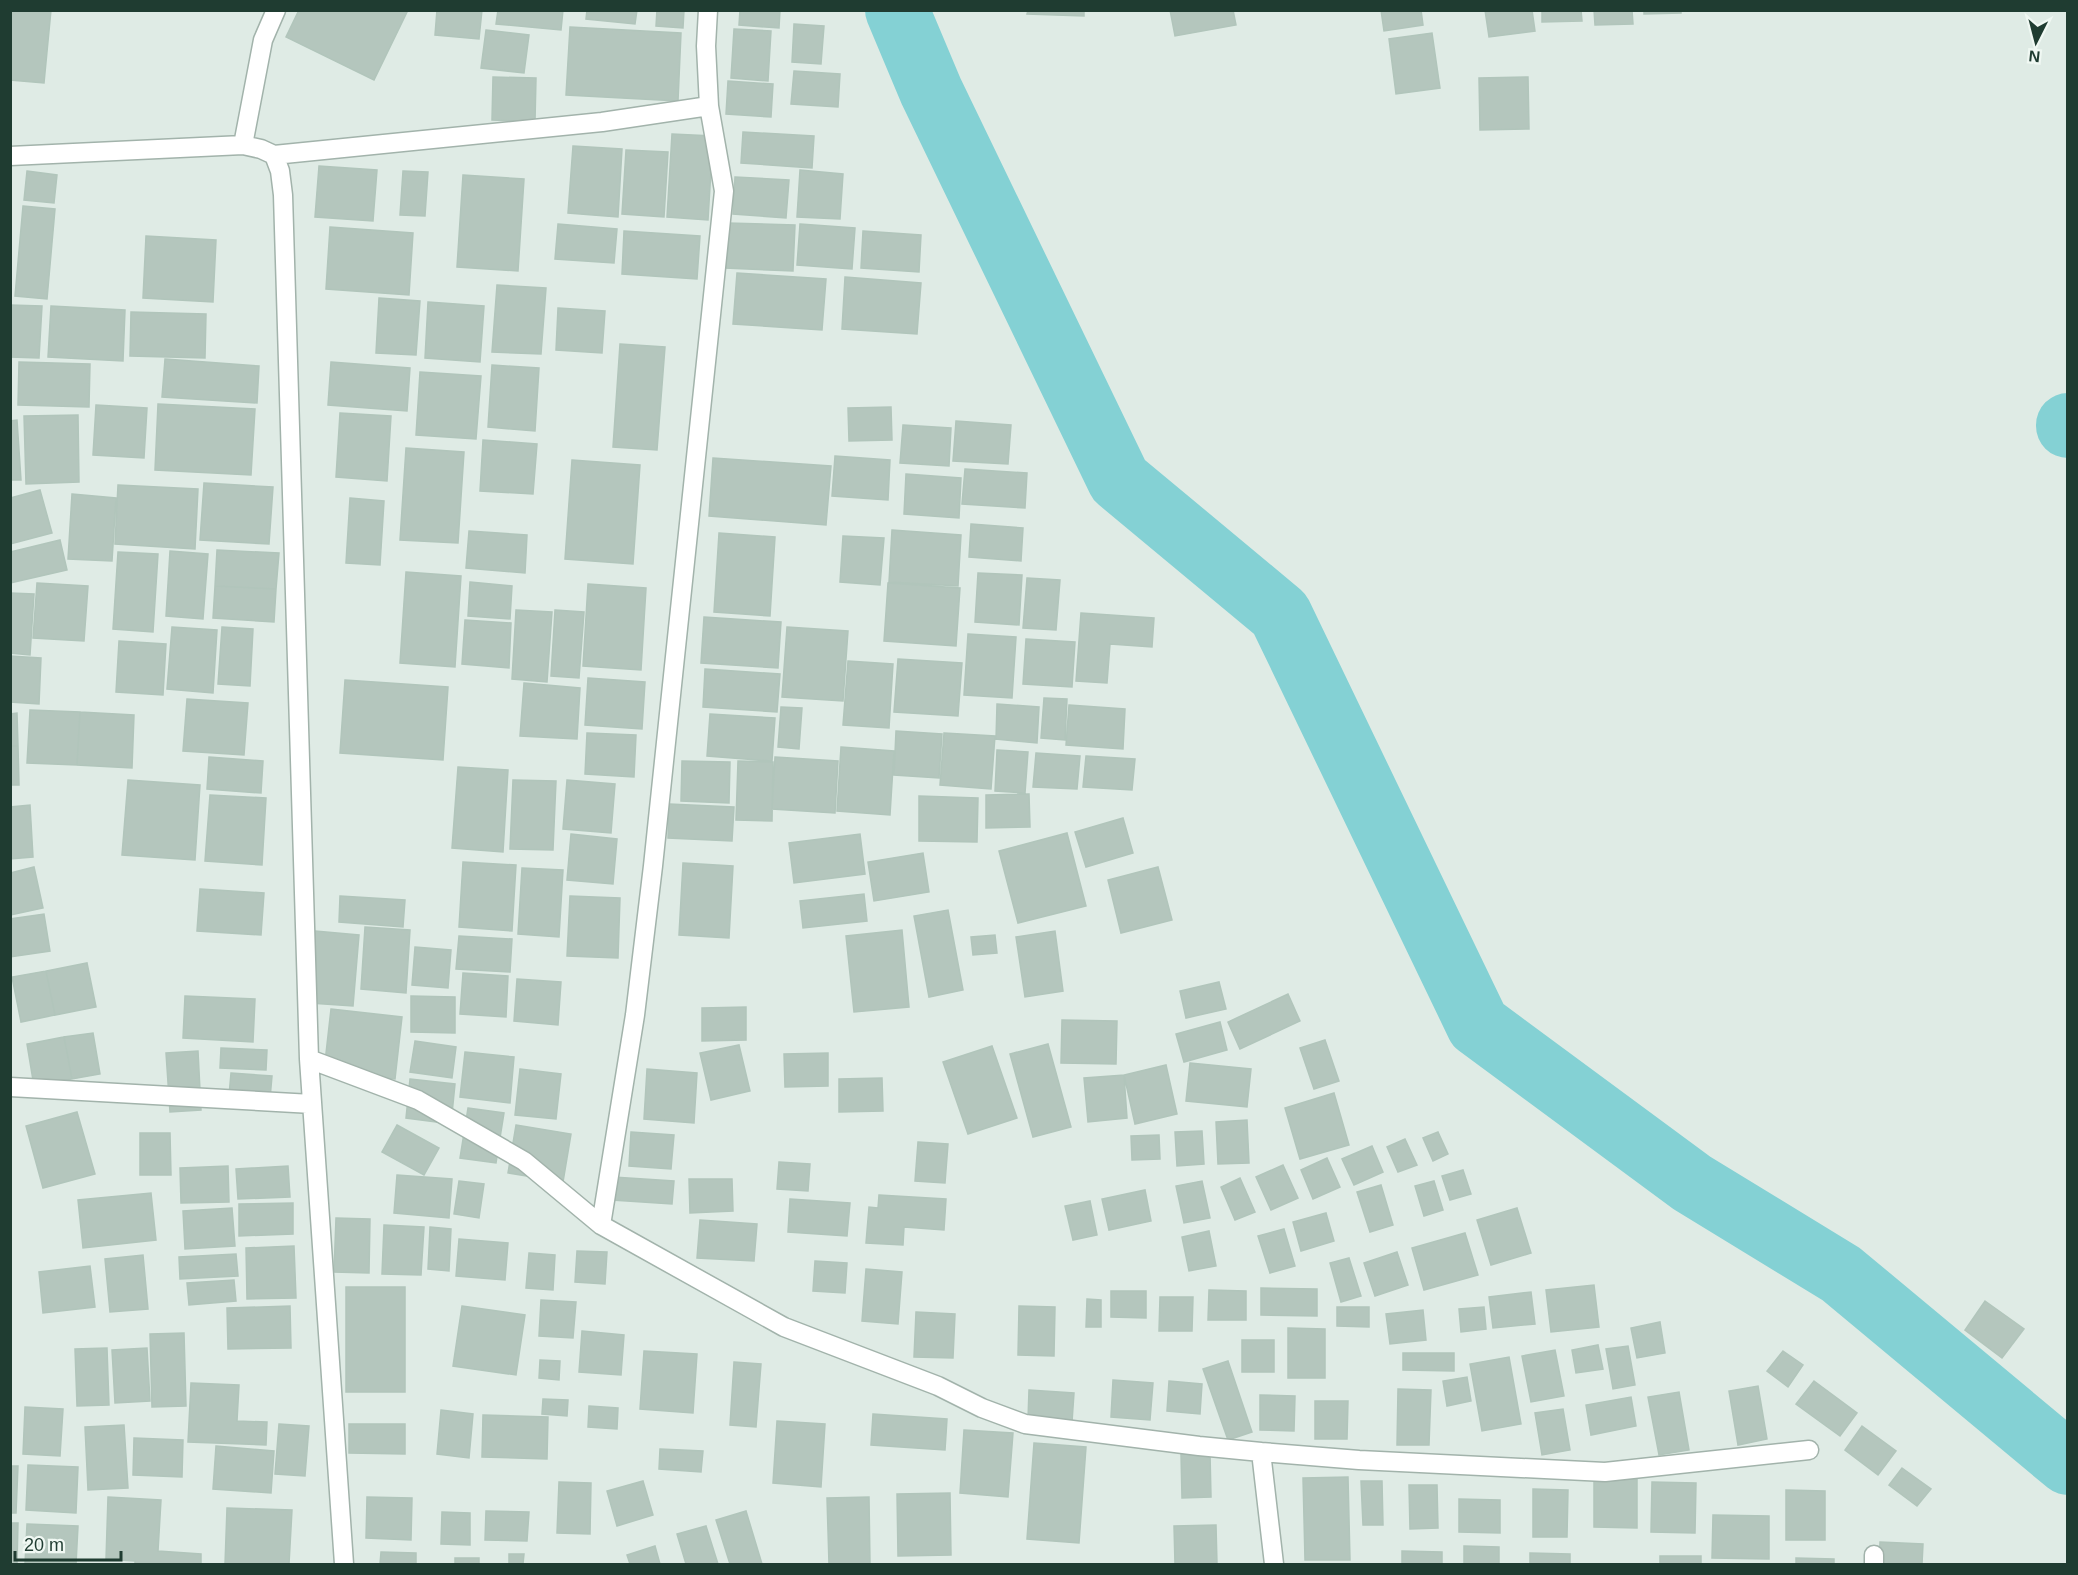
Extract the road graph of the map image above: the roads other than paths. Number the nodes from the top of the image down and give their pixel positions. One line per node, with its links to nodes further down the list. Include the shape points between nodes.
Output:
1 (276, 10): 4 (street, via 263,40)
2 (708, 10): 3 (street)
3 (709, 106): 5 (street, via 602,122); 10 (street, via 724,191 635,1015)
4 (243, 145): 5 (street); 6 (street)
5 (274, 155): 7 (street, via 283,195)
6 (10, 156)
7 (309, 1059): 9 (street); 10 (street, via 418,1100 524,1161)
8 (10, 1087): 9 (street)
9 (312, 1104): 13 (street)
10 (602, 1225): 12 (street, via 784,1327 1025,1424)
11 (1809, 1450): 12 (street, via 1605,1472)
12 (1261, 1452): 14 (street)
13 (344, 1564)
14 (1274, 1564)

